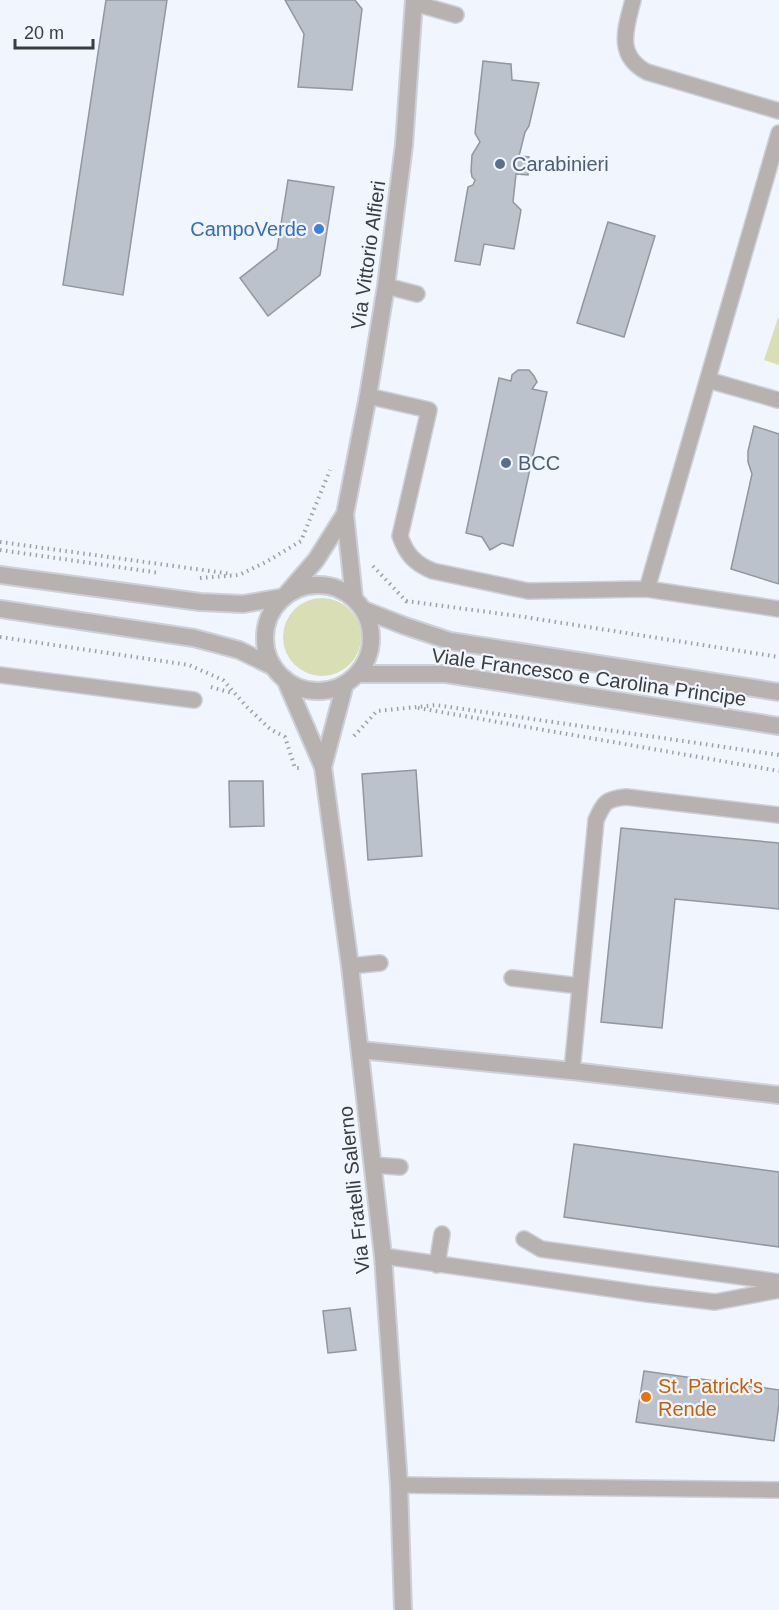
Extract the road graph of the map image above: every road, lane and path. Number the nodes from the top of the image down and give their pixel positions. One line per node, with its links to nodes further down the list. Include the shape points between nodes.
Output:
1 (633, 0): 4 (lane, via 625,46 638,67)
2 (414, 2): 3 (lane); 6 (street, Via Vittorio Alfieri, via 404,145)
3 (456, 15)
4 (779, 111)
5 (779, 133): 8 (lane)
6 (386, 286): 7 (lane); 9 (street, Via Vittorio Alfieri)
7 (417, 294)
8 (708, 380): 10 (lane); 20 (lane)
9 (368, 396): 12 (street, Via Vittorio Alfieri); 20 (lane, via 429,410 400,537 413,560 433,571 528,591)
10 (778, 400)
11 (316, 506): 18 (path, via 301,541)
12 (345, 514): 21 (street, Via Vittorio Alfieri, via 316,560); 23 (street, Via Vittorio Alfieri)
13 (0, 542): 18 (path)
14 (0, 550): 16 (path)
15 (370, 564): 22 (path)
16 (169, 574)
17 (0, 575): 21 (street, Viale Francesco e Carolina Principe, via 200,602 243,604)
18 (239, 575): 19 (path)
19 (191, 577)
20 (647, 589): 26 (lane)
21 (284, 597): 23 (street, Viale Francesco e Carolina Principe, via 303,587 325,585 340,589); 29 (street, via 274,608 266,629 266,652)
22 (405, 601): 25 (path); 28 (path)
23 (359, 604): 31 (street, via 370,627 371,645 366,662); 32 (street, Viale Francesco e Carolina Principe, via 405,626 450,641)
24 (0, 609): 29 (street, Viale Francesco e Carolina Principe, via 194,638 239,650)
25 (426, 609)
26 (779, 609)
27 (0, 637): 38 (path, via 189,665 223,680 270,729 285,737 295,768)
28 (779, 657)
29 (280, 673): 31 (street, Viale Francesco e Carolina Principe, via 300,688 316,691); 38 (street, Via Fratelli Salerno)
30 (0, 675): 33 (lane)
31 (351, 679): 35 (street, Viale Francesco e Carolina Principe, via 446,674); 38 (street, Via Fratelli Salerno)
32 (779, 692)
33 (194, 700)
34 (411, 707): 36 (path, via 377,711 354,735); 37 (path, via 436,705); 39 (path)
35 (779, 726)
36 (352, 745)
37 (779, 755)
38 (323, 767): 42 (street, Via Fratelli Salerno)
39 (779, 771)
40 (779, 815): 44 (lane, via 626,797 613,798 603,806 596,820)
41 (380, 963): 42 (lane)
42 (350, 966): 45 (street, Via Fratelli Salerno)
43 (512, 978): 44 (lane)
44 (580, 986): 46 (lane)
45 (360, 1050): 46 (street); 48 (street, Via Fratelli Salerno)
46 (572, 1071): 47 (street)
47 (779, 1095)
48 (373, 1165): 49 (lane); 52 (street, Via Fratelli Salerno)
49 (400, 1167)
50 (441, 1234): 53 (lane)
51 (524, 1239): 54 (lane, via 541,1249)
52 (383, 1256): 53 (lane); 56 (street, Via Fratelli Salerno)
53 (437, 1265): 55 (lane, via 715,1302)
54 (779, 1282)
55 (779, 1290)
56 (399, 1485): 57 (lane); 58 (street, Via Fratelli Salerno)
57 (779, 1490)
58 (403, 1610)

